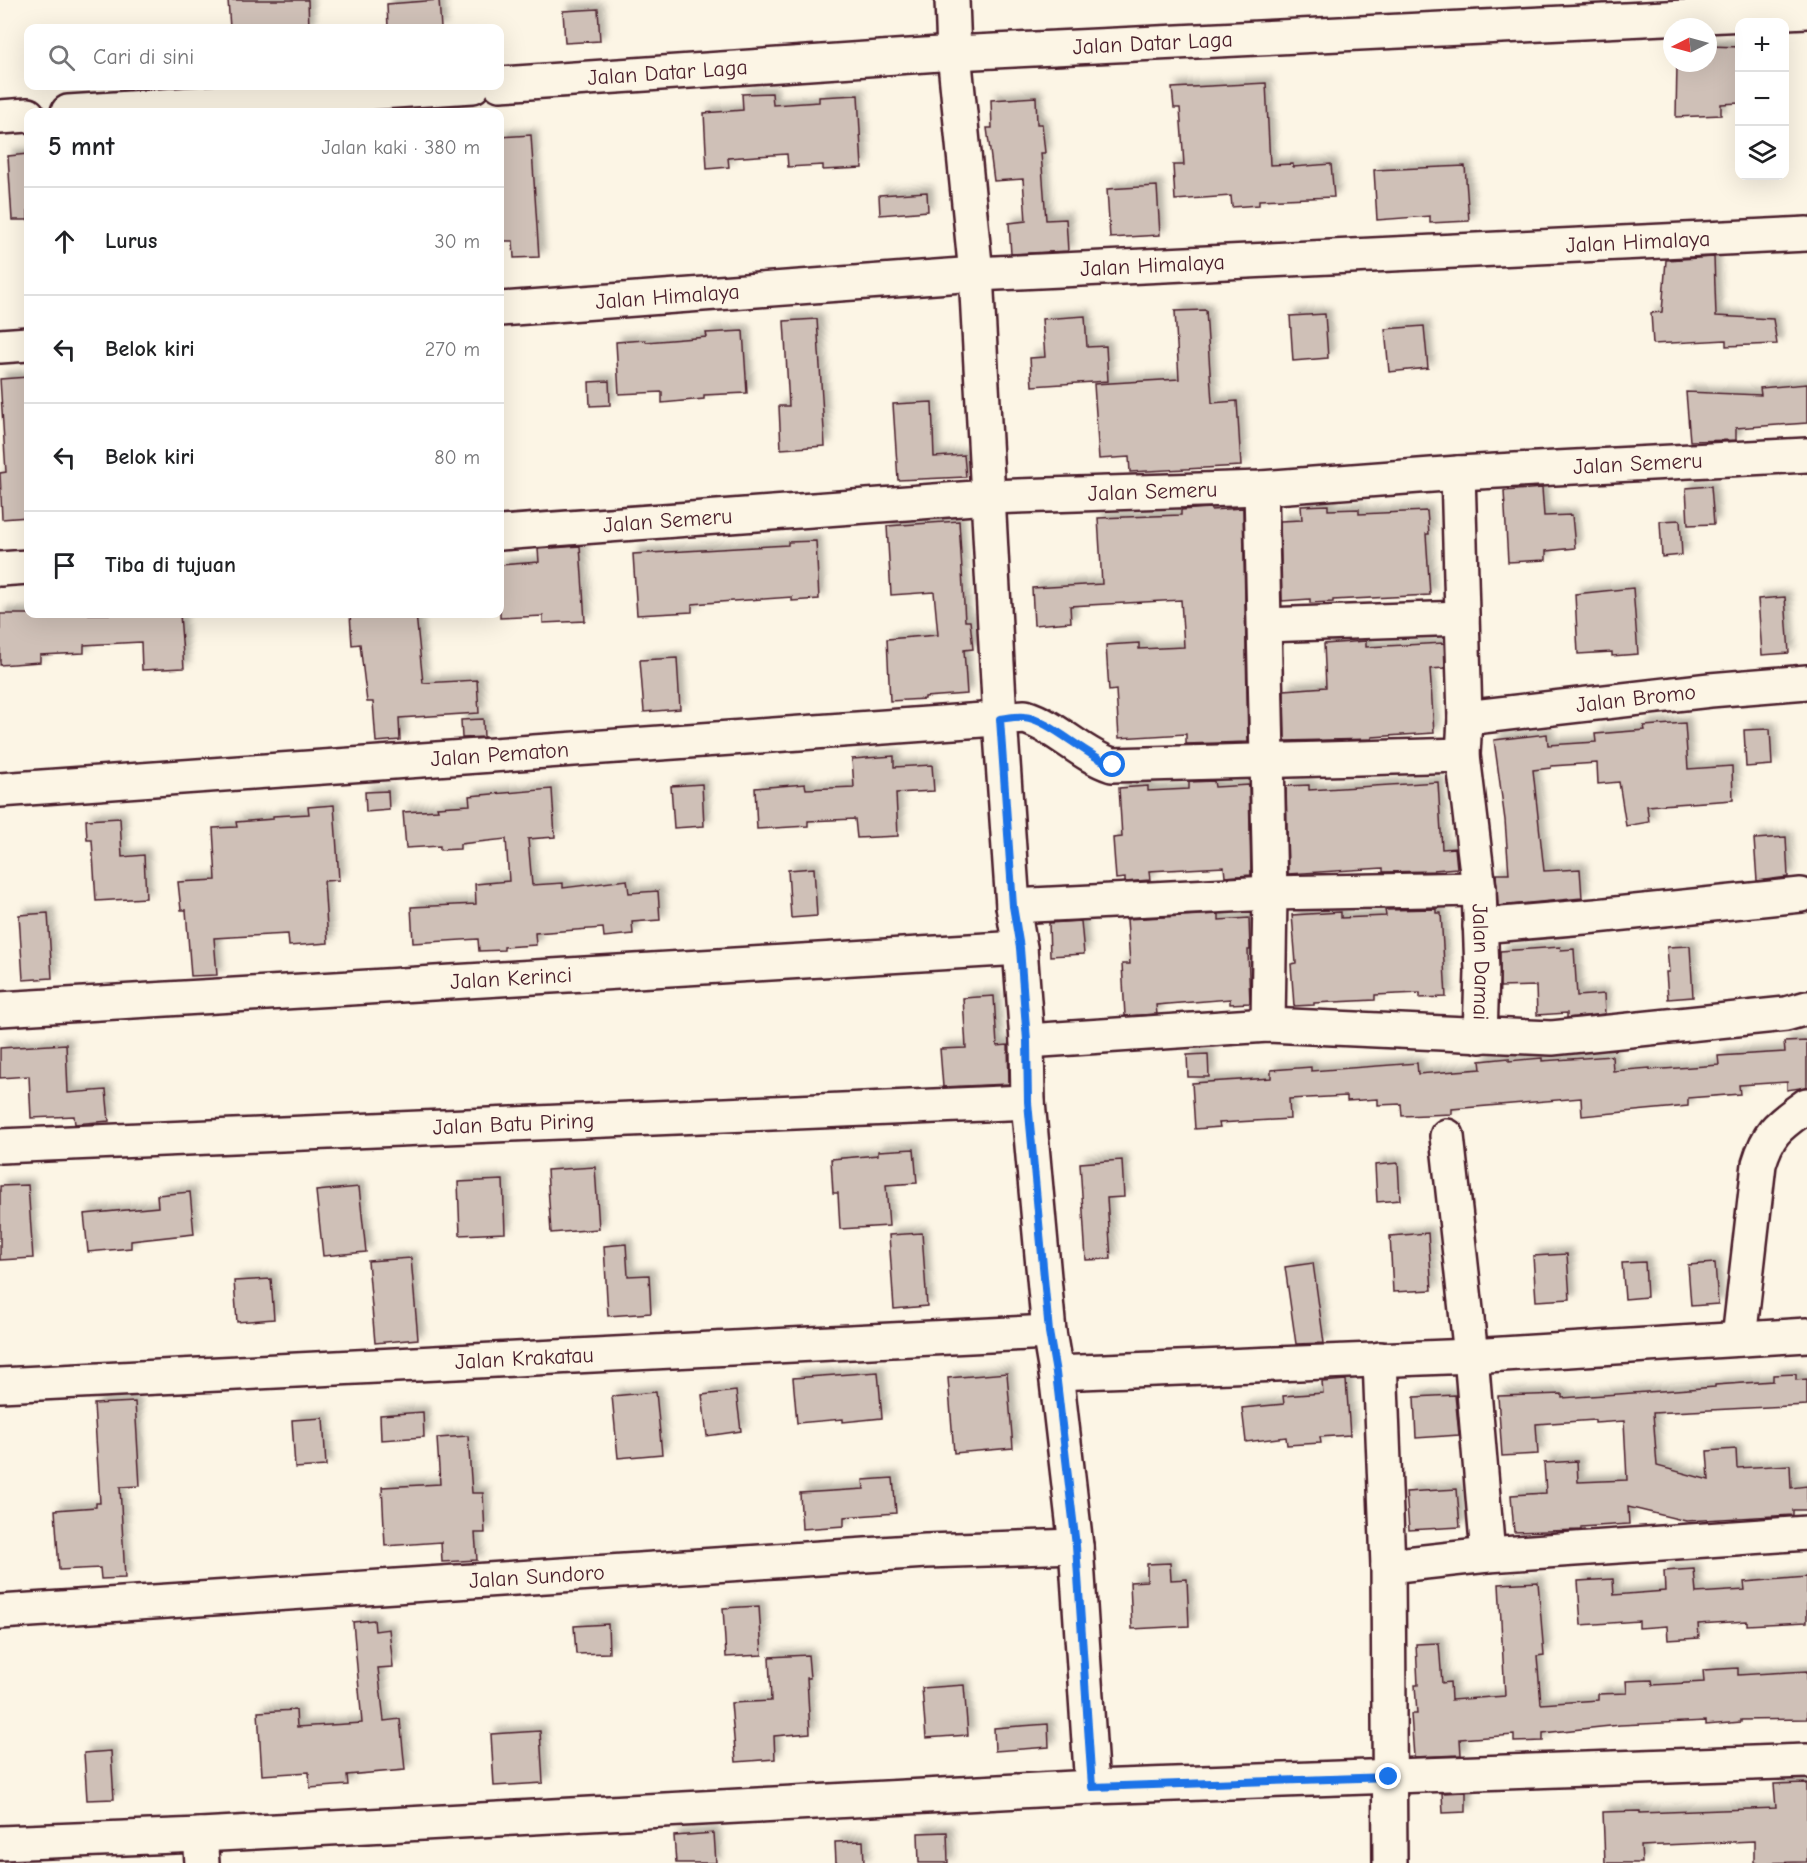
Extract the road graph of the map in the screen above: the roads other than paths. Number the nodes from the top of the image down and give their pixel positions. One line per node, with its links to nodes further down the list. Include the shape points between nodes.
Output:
1 (952, 0): 3 (street)
2 (1807, 11): 3 (street, Jalan Datar Laga)
3 (954, 53): 4 (street, Jalan Datar Laga); 10 (street)
4 (504, 84)
5 (411, 90): 6 (street)
6 (130, 108)
7 (24, 115): 8 (street)
8 (0, 117)
9 (1807, 234): 10 (street, Jalan Himalaya)
10 (976, 274): 11 (street, Jalan Himalaya); 17 (street)
11 (504, 309)
12 (24, 344): 13 (street)
13 (0, 346)
14 (1807, 455): 15 (street, Jalan Semeru)
15 (1458, 473): 16 (street, Jalan Semeru); 21 (street, Jalan Damai)
16 (1261, 488): 17 (street, Jalan Semeru); 22 (street)
17 (988, 496): 18 (street, Jalan Semeru); 25 (street)
18 (504, 532)
19 (24, 567): 20 (street)
20 (0, 569)
21 (1462, 618): 22 (street); 24 (street, Jalan Damai)
22 (1265, 625): 27 (street)
23 (1807, 682): 24 (street, Jalan Bromo)
24 (1465, 718): 26 (street, Jalan Damai)
25 (1000, 719): 27 (street, Jalan Pematon, via 1025,717 1039,722 1098,760 1113,765); 28 (street, Jalan Pematon); 32 (street)
26 (1463, 756): 27 (street, Jalan Pematon); 29 (street, Jalan Damai)
27 (1266, 760): 30 (street)
28 (0, 790)
29 (1479, 889): 30 (street); 33 (street, Jalan Damai)
30 (1270, 893): 32 (street); 37 (street)
31 (1801, 895): 33 (street)
32 (1013, 906): 34 (street)
33 (1480, 926): 38 (street, Jalan Damai)
34 (1020, 948): 36 (street, Jalan Kerinci); 39 (street)
35 (1807, 1008): 38 (street, via 1786,1014 1552,1038)
36 (0, 1009)
37 (1268, 1025): 38 (street, Jalan Damai); 39 (street, Jalan Damai)
38 (1479, 1036)
39 (1027, 1041): 40 (street)
40 (1028, 1102): 43 (street, Jalan Batu Piring); 44 (street)
41 (1807, 1105): 46 (street, via 1776,1128 1766,1142 1759,1164)
42 (1447, 1136): 47 (street)
43 (0, 1146)
44 (1049, 1332): 49 (street); 50 (street, Jalan Krakatau)
45 (1807, 1335): 46 (street)
46 (1739, 1339): 47 (street)
47 (1471, 1356): 48 (street); 53 (street)
48 (1380, 1359): 49 (street); 54 (street)
49 (1056, 1373): 52 (street)
50 (0, 1385)
51 (1807, 1533): 53 (street)
52 (1076, 1546): 55 (street, Jalan Sundoro, via 926,1551); 58 (street)
53 (1488, 1555): 54 (street)
54 (1388, 1566): 57 (street)
55 (0, 1612)
56 (1807, 1761): 57 (street)
57 (1389, 1777): 58 (street); 61 (street)
58 (1092, 1787): 60 (street)
59 (0, 1843): 60 (street)
60 (201, 1849)
61 (1390, 1863)

